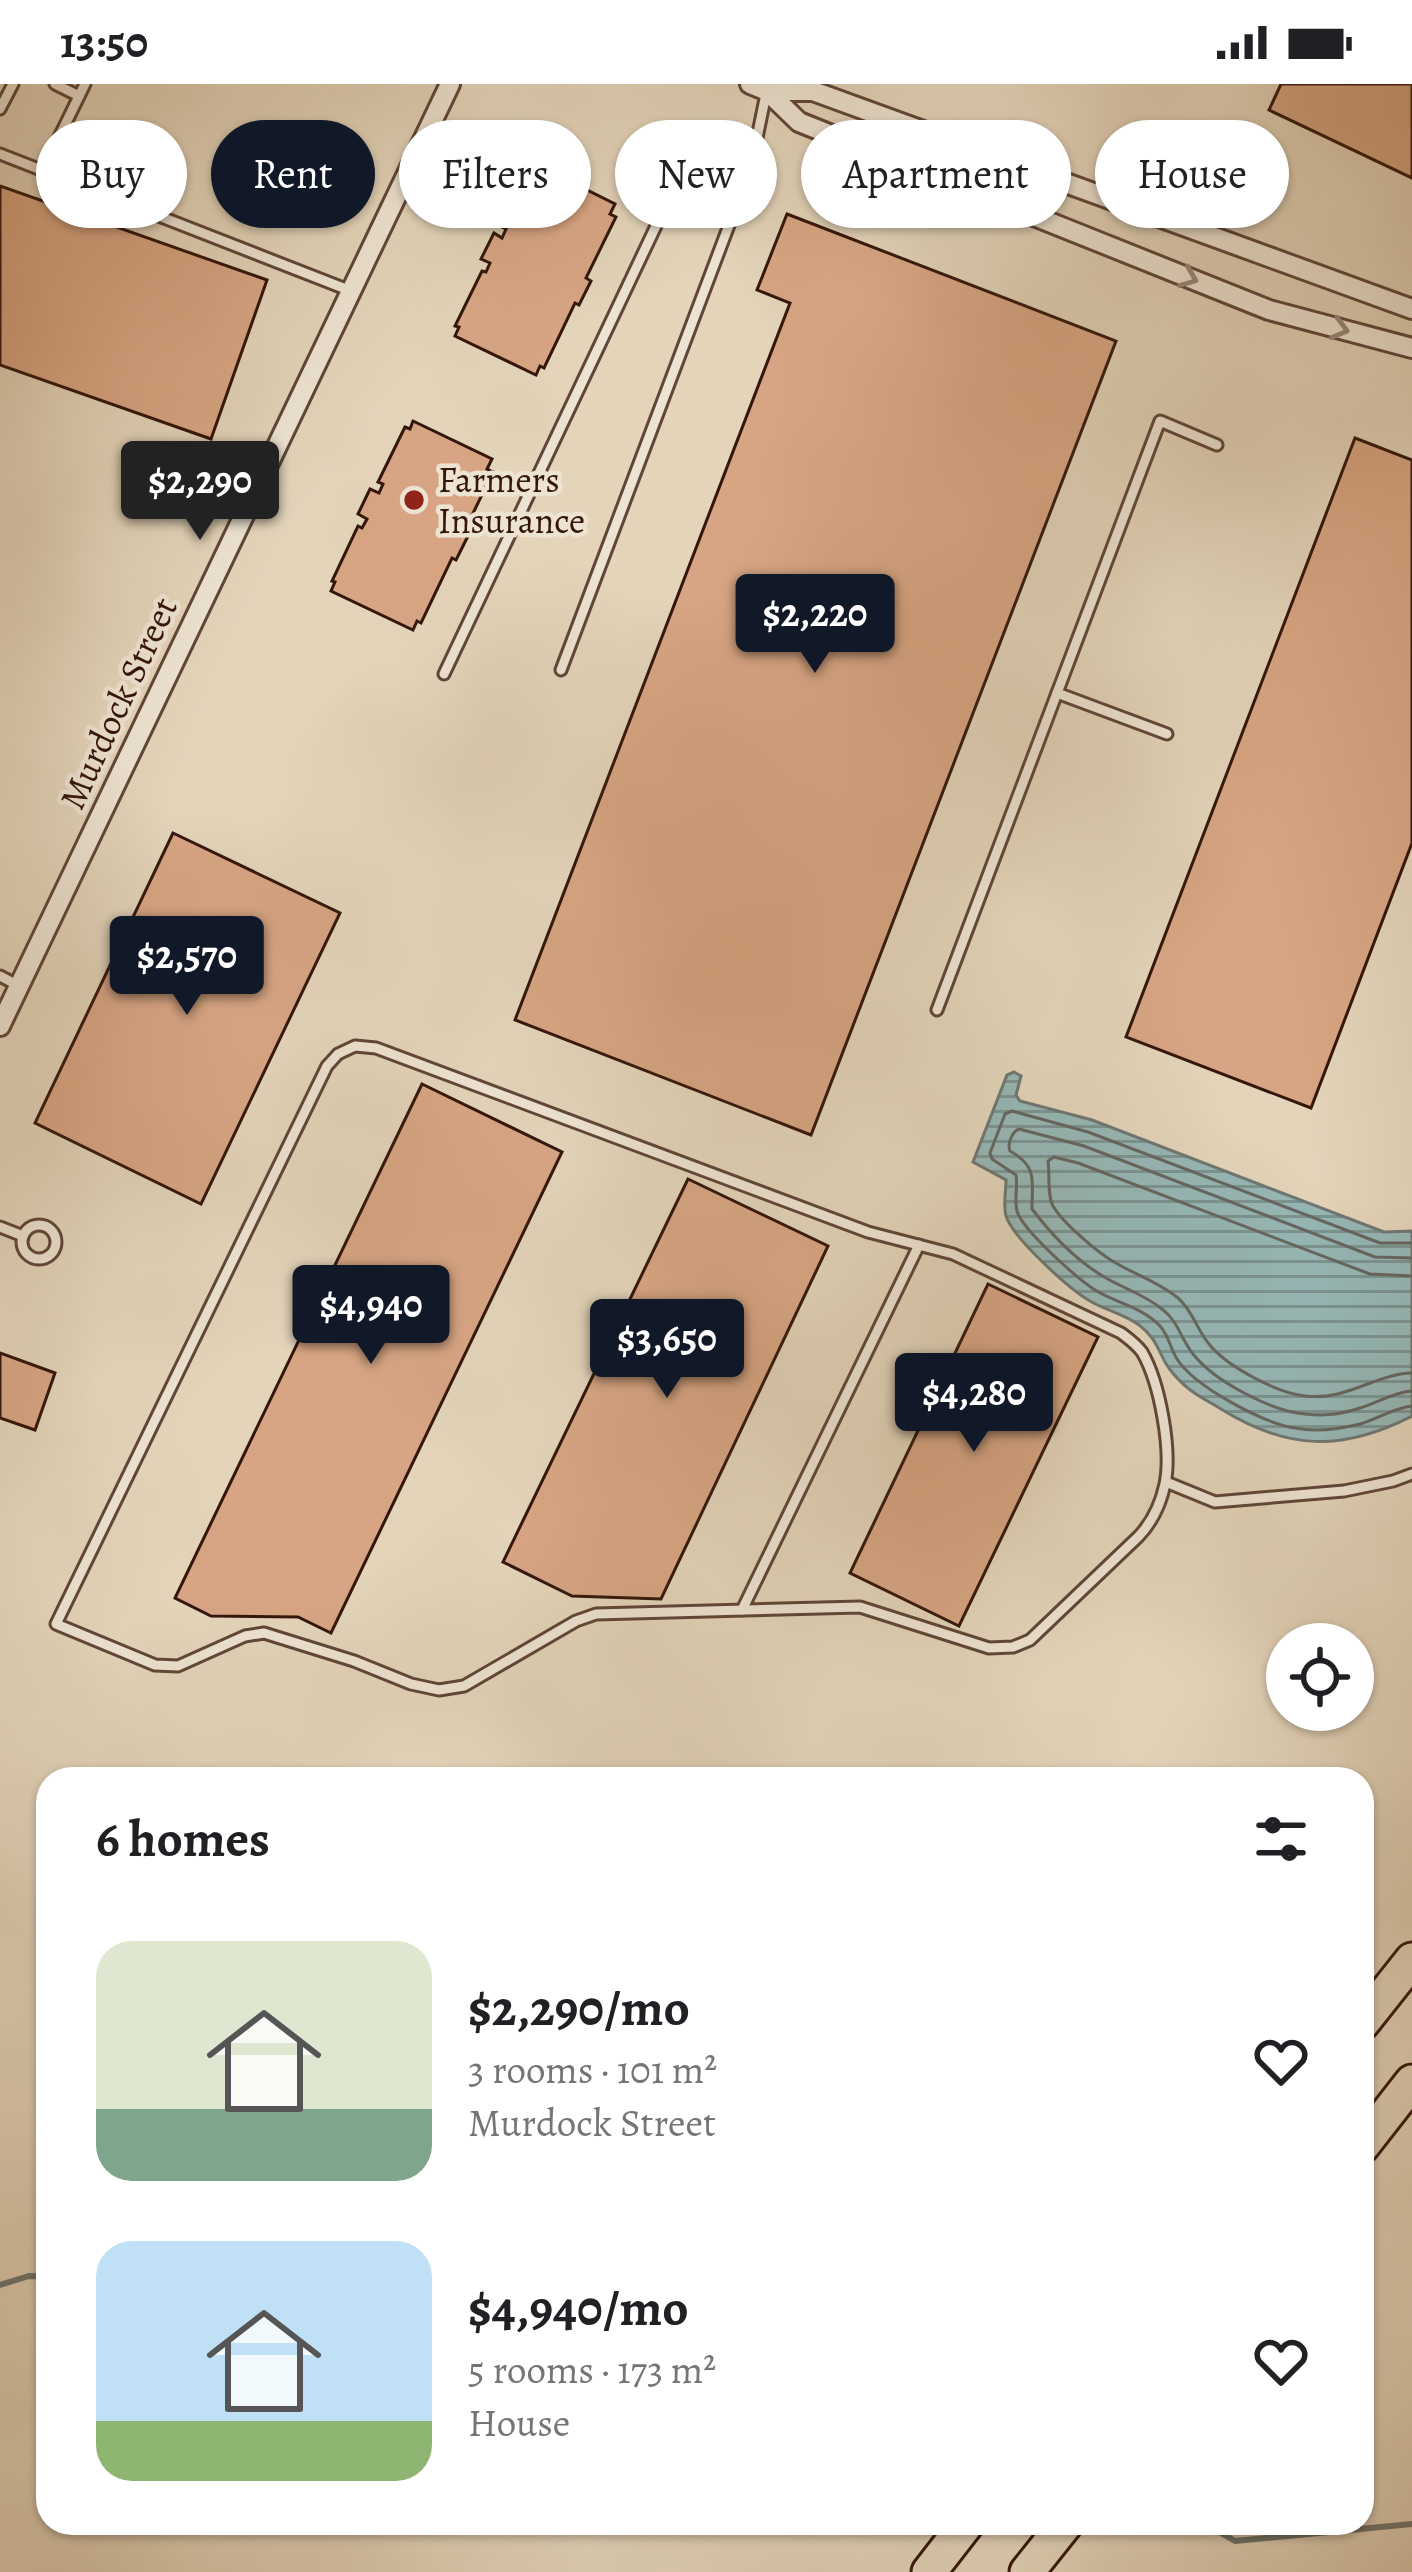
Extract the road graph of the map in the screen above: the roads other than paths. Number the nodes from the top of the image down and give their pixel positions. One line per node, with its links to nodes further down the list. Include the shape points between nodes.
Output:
1 (13, 84): 7 (lane)
2 (55, 84): 6 (lane)
3 (85, 84): 6 (lane)
4 (450, 84): 15 (street, Murdock Street)
5 (759, 87): 9 (lane); 16 (street, via 813,91); 17 (street, one-way to 17, via 799,122 1269,310)
6 (80, 96): 8 (lane)
7 (0, 109)
8 (68, 120)
9 (757, 120)
10 (0, 154): 11 (lane)
11 (36, 169)
12 (187, 228): 15 (lane)
13 (655, 228): 20 (lane)
14 (727, 228): 19 (lane)
15 (351, 291): 24 (street, Murdock Street)
16 (1412, 309)
17 (1412, 348)
18 (1217, 445): 21 (lane, via 1160,421)
19 (561, 670)
20 (444, 674)
21 (1057, 694): 22 (lane); 25 (lane)
22 (1167, 734)
23 (0, 976): 24 (lane)
24 (20, 986): 26 (street, Murdock Street)
25 (937, 1010)
26 (0, 1026)
27 (0, 1228): 28 (lane)
28 (23, 1236)
29 (919, 1245): 31 (lane, via 1134,1342 1158,1400); 32 (lane); 32 (lane, via 355,1046 327,1066 56,1624 125,1655 178,1666 264,1633 439,1690 464,1686 596,1614)
30 (1412, 1474): 31 (lane, via 1344,1491 1215,1502)
31 (1166, 1482): 32 (lane, via 1139,1536 1022,1645 989,1648 860,1607)
32 (742, 1610)
33 (1412, 1960): 34 (highway)
34 (1374, 2008)
35 (1412, 2082): 36 (highway)
36 (1374, 2131)
37 (957, 2535): 39 (highway)
38 (1056, 2535): 40 (highway)
39 (928, 2572)
40 (1027, 2572)

